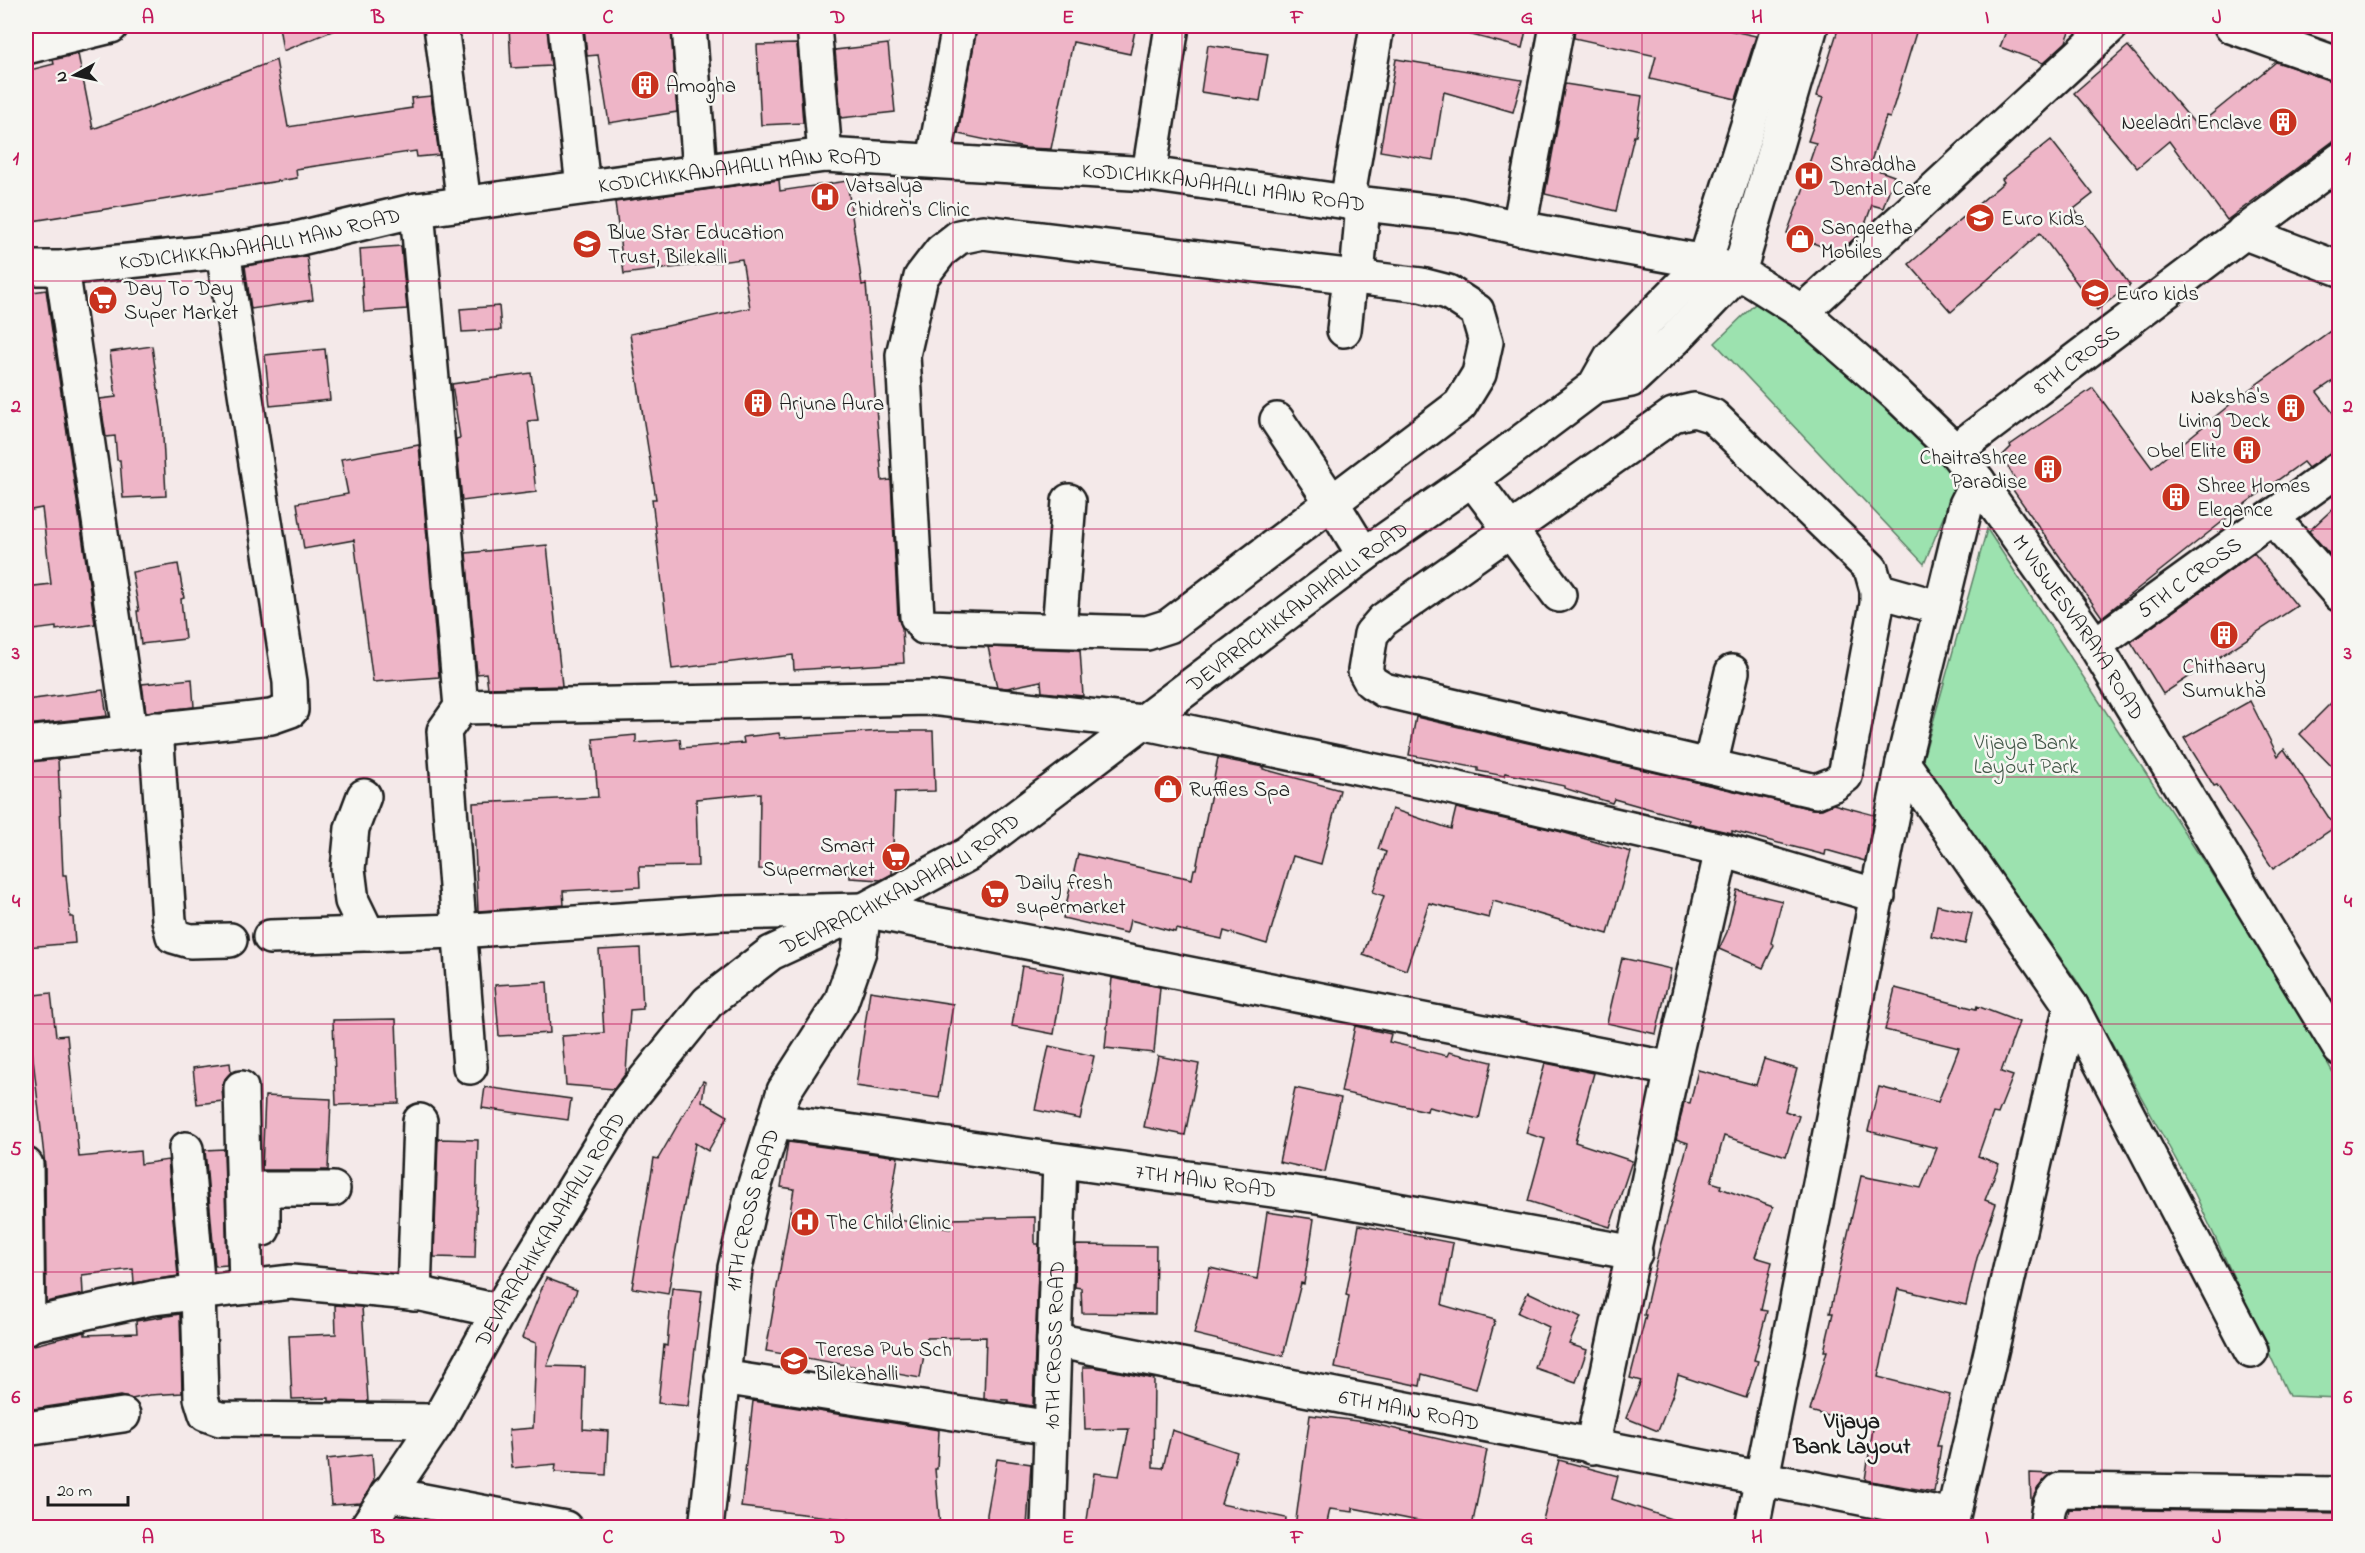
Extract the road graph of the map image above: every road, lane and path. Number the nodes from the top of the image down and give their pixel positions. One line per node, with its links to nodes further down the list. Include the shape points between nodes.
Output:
1 (111, 26): 14 (street)
2 (441, 26): 23 (street)
3 (565, 26): 21 (street)
4 (689, 26): 19 (street)
5 (814, 26): 16 (street)
6 (958, 26): 17 (street)
7 (1172, 26): 20 (street)
8 (1377, 26): 22 (street)
9 (1557, 26): 25 (street)
10 (1779, 26): 28 (street, DEVARACHIKKANAHALLI ROAD)
11 (1811, 26): 32 (street)
12 (2111, 26): 34 (street)
13 (2231, 26): 15 (street)
14 (26, 47)
15 (2340, 65)
16 (825, 155): 17 (street, KODICHIKKANAHALLI MAIN ROAD); 19 (street, KODICHIKKANAHALLI MAIN ROAD)
17 (934, 160): 20 (street, KODICHIKKANAHALLI MAIN ROAD)
18 (2340, 160): 26 (street, 8TH CROSS)
19 (699, 171): 21 (street, KODICHIKKANAHALLI MAIN ROAD)
20 (1149, 174): 22 (street, KODICHIKKANAHALLI MAIN ROAD)
21 (583, 187): 23 (street, KODICHIKKANAHALLI MAIN ROAD)
22 (1355, 203): 25 (street, KODICHIKKANAHALLI MAIN ROAD, via 1461,215); 33 (street)
23 (464, 204): 24 (street, KODICHIKKANAHALLI MAIN ROAD)
24 (417, 210): 27 (street, KODICHIKKANAHALLI MAIN ROAD, via 296,239); 54 (street)
25 (1519, 228): 28 (street, KODICHIKKANAHALLI MAIN ROAD)
26 (2243, 232): 31 (street); 38 (street, 8TH CROSS)
27 (224, 251): 30 (street, KODICHIKKANAHALLI MAIN ROAD); 56 (street, via 290,682 291,710 271,717)
28 (1705, 262): 32 (street); 36 (street, DEVARACHIKKANAHALLI ROAD, via 1611,357)
29 (26, 268): 30 (street, KODICHIKKANAHALLI MAIN ROAD)
30 (62, 268): 56 (street)
31 (2340, 269)
32 (1739, 272): 34 (street, M VISWESVARAYA ROAD); 36 (street, DEVARACHIKKANAHALLI ROAD, via 1631,380)
33 (1353, 277): 35 (street); 43 (street, via 1448,292 1477,311 1486,342 1479,374 1460,405); 51 (street, via 983,232 959,237 941,252 921,278 903,355 917,617 924,627)
34 (1802, 312): 38 (street, M VISWESVARAYA ROAD, via 1896,394)
35 (1344, 330)
36 (1594, 387): 40 (street, DEVARACHIKKANAHALLI ROAD)
37 (1277, 420): 43 (street)
38 (1954, 452): 41 (street, M VISWESVARAYA ROAD)
39 (2340, 468): 44 (street, 5TH C CROSS)
40 (1472, 479): 45 (street); 46 (street, DEVARACHIKKANAHALLI ROAD)
41 (1978, 481): 50 (street, via 1966,505); 52 (street, M VISWESVARAYA ROAD)
42 (1069, 501): 51 (street)
43 (1331, 501): 46 (street); 51 (street, via 1169,626 1146,633)
44 (2273, 518): 49 (street); 52 (street, 5TH C CROSS)
45 (1511, 530): 47 (street, via 1673,415 1694,410 1713,416 1871,569); 48 (street); 59 (street, via 1383,620 1371,634 1365,671 1371,682 1384,690)
46 (1364, 555): 55 (street, DEVARACHIKKANAHALLI ROAD)
47 (1877, 590): 50 (street); 59 (street, via 1845,776 1816,791)
48 (1559, 595)
49 (2340, 596)
50 (1941, 608): 58 (street)
51 (1059, 630)
52 (2095, 645): 69 (street, M VISWESVARAYA ROAD)
53 (1732, 672): 59 (street)
54 (461, 707): 55 (street, via 931,698); 64 (street, via 444,731)
55 (1141, 722): 61 (street, via 1428,782); 63 (street, DEVARACHIKKANAHALLI ROAD, via 968,854)
56 (143, 730): 57 (street); 67 (street, via 173,936 190,941)
57 (26, 744)
58 (1903, 763): 62 (street); 68 (street)
59 (1710, 766)
60 (364, 796): 65 (street, via 352,828 348,869 352,901)
61 (1722, 850): 62 (street); 71 (street)
62 (1878, 896): 93 (street)
63 (864, 910): 64 (street, via 723,913); 71 (street); 74 (street, 11TH CROSS ROAD, via 859,951 841,1002 784,1091); 83 (street, DEVARACHIKKANAHALLI ROAD, via 771,953 708,1002 627,1102)
64 (458, 932): 65 (street); 70 (street)
65 (368, 934): 66 (street)
66 (270, 937)
67 (231, 940)
68 (2071, 1006): 86 (street); 93 (street, 6TH MAIN ROAD, via 1953,1516)
69 (2340, 1049)
70 (470, 1067)
71 (1672, 1069): 79 (street)
72 (242, 1088): 80 (street)
73 (420, 1120): 82 (street)
74 (775, 1121): 76 (street, 7TH MAIN ROAD); 87 (street, 11TH CROSS ROAD, via 752,1194 735,1268)
75 (186, 1149): 81 (street)
76 (1060, 1161): 79 (street, 7TH MAIN ROAD, via 1324,1197); 85 (street, 10TH CROSS ROAD)
77 (26, 1165): 84 (street)
78 (333, 1189): 80 (street, via 263,1189)
79 (1635, 1253): 92 (street)
80 (255, 1286): 81 (street); 82 (street, via 291,1282)
81 (198, 1292): 84 (street, via 152,1298); 89 (street, via 201,1398 206,1414 220,1419)
82 (414, 1294): 83 (street)
83 (499, 1311): 89 (street, DEVARACHIKKANAHALLI ROAD)
84 (27, 1326)
85 (1054, 1340): 90 (street, 10TH CROSS ROAD); 92 (street, 6TH MAIN ROAD)
86 (2251, 1351)
87 (722, 1377): 90 (street); 98 (street, 11TH CROSS ROAD)
88 (123, 1415): 91 (street)
89 (438, 1420): 94 (street, DEVARACHIKKANAHALLI ROAD)
90 (1051, 1428): 99 (street, 10TH CROSS ROAD)
91 (26, 1429)
92 (1592, 1447): 93 (street, 6TH MAIN ROAD)
93 (1762, 1480): 100 (street)
94 (387, 1494): 96 (street, DEVARACHIKKANAHALLI ROAD); 97 (street)
95 (2340, 1494): 101 (street, via 2060,1490 2050,1500)
96 (366, 1527)
97 (565, 1527)
98 (706, 1527)
99 (1048, 1527)
100 (1752, 1527)
101 (2047, 1527)

